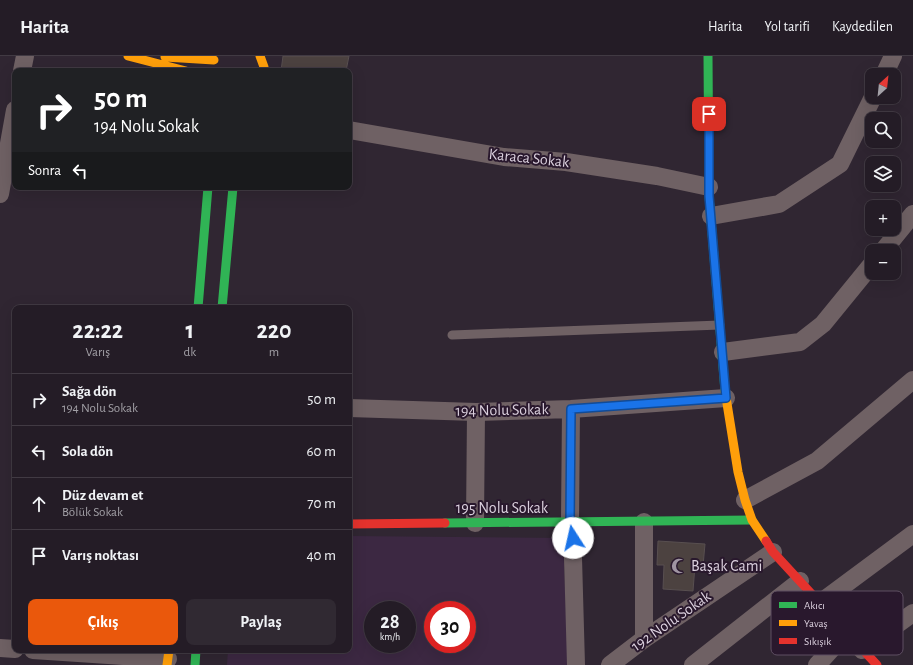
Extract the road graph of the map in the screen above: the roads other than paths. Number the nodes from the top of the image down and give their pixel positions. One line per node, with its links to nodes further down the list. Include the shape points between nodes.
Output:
1 (25, 56): 8 (street)
2 (128, 56): 9 (street)
3 (158, 56): 7 (street)
4 (260, 56): 11 (street)
5 (708, 56): 16 (street)
6 (893, 56): 12 (street)
7 (215, 58): 10 (street)
8 (23, 68)
9 (174, 68)
10 (213, 68)
11 (264, 68)
12 (887, 68)
13 (870, 104): 21 (street, via 840,164 779,204)
14 (12, 127): 19 (street)
15 (352, 131): 16 (street, Karaca Sokak, via 504,157 566,162 657,176)
16 (709, 187): 21 (street)
17 (208, 190): 24 (street)
18 (233, 190): 25 (street)
19 (0, 194)
20 (913, 214): 22 (street)
21 (711, 216): 26 (street)
22 (889, 244)
23 (865, 273): 28 (street, via 823,324 800,342)
24 (198, 305)
25 (222, 305)
26 (720, 325): 27 (lane); 28 (street)
27 (452, 335)
28 (722, 352): 30 (street)
29 (913, 380): 34 (street, via 817,462)
30 (726, 398): 32 (street, 194 Nolu Sokak); 34 (street)
31 (352, 408): 33 (street, 194 Nolu Sokak)
32 (571, 409): 33 (street, 194 Nolu Sokak); 36 (street)
33 (476, 412): 38 (street)
34 (745, 500): 35 (street)
35 (752, 520): 37 (street, 195 Nolu Sokak); 41 (street)
36 (571, 522): 37 (street, 195 Nolu Sokak); 38 (street, 195 Nolu Sokak); 58 (street)
37 (644, 522): 49 (street)
38 (475, 523): 39 (street, 195 Nolu Sokak)
39 (352, 524)
40 (913, 534): 45 (street)
41 (773, 552): 42 (street); 49 (street, 192 Nolu Sokak)
42 (800, 581): 43 (street); 44 (street)
43 (787, 591)
44 (809, 591)
45 (837, 591)
46 (771, 604): 60 (street)
47 (913, 613): 48 (street)
48 (903, 620)
49 (644, 639): 59 (street, 192 Nolu Sokak)
50 (0, 648): 51 (street)
51 (12, 649)
52 (84, 653): 56 (street)
53 (196, 653): 57 (street)
54 (826, 655): 61 (street)
55 (867, 655): 62 (street)
56 (168, 658)
57 (195, 665)
58 (576, 665)
59 (610, 665)
60 (693, 665)
61 (817, 665)
62 (877, 665)

